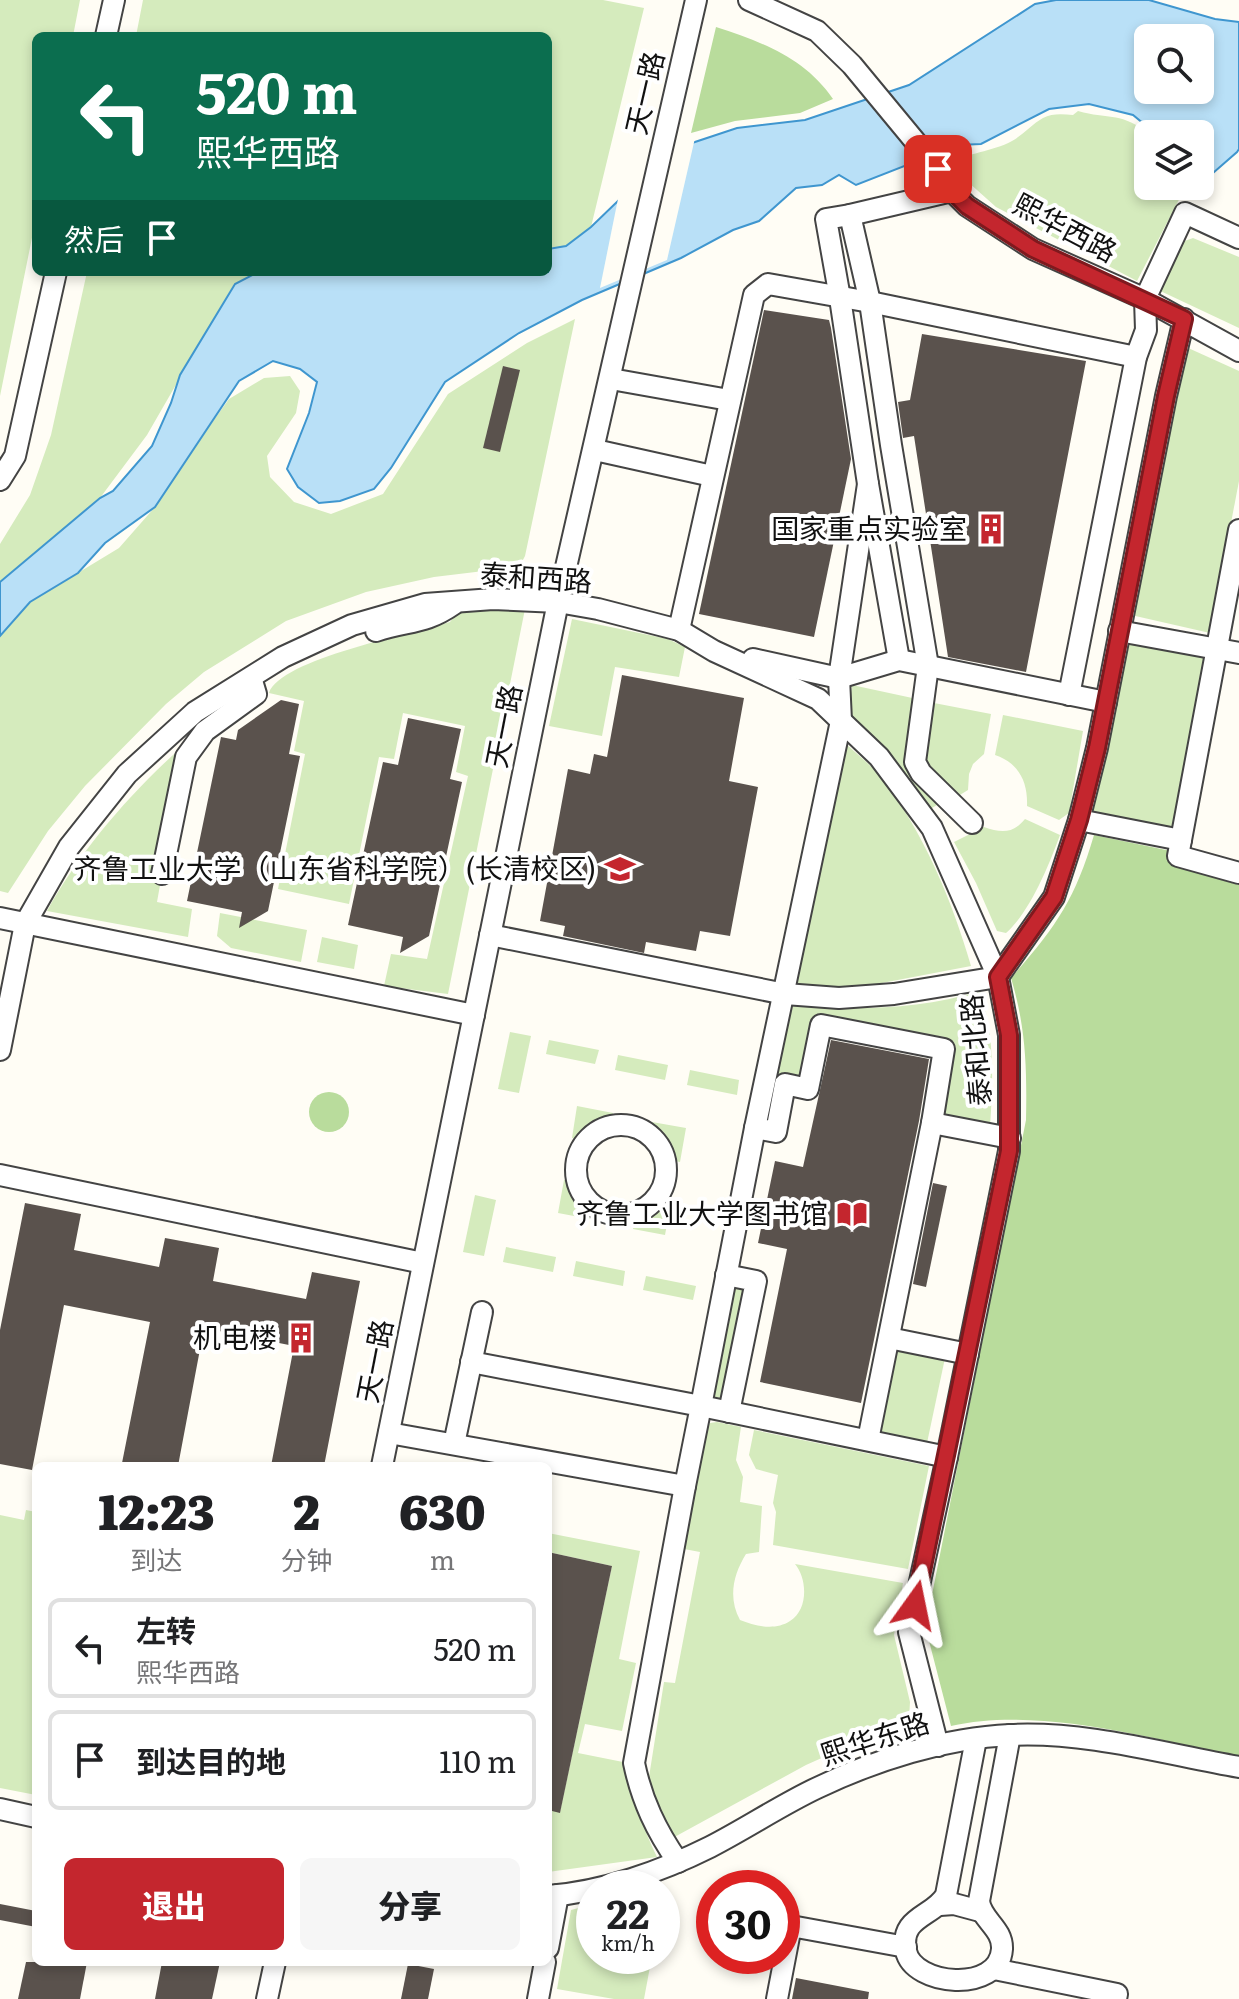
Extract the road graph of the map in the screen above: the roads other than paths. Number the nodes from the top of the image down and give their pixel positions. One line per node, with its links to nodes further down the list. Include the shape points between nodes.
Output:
1 (114, 0): 4 (street)
2 (696, 0): 15 (street, 天一路)
3 (749, 0): 5 (street, 熙华西路, via 817,31 852,65)
4 (107, 32)
5 (952, 191): 6 (street); 10 (street, 熙华西路, via 1033,249)
6 (850, 215): 9 (street, via 826,219); 11 (street)
7 (1239, 238): 10 (street, via 1185,213)
8 (55, 276): 19 (street, via 15,456)
9 (840, 298): 11 (street); 16 (street, via 768,284 754,295); 20 (street)
10 (1145, 299): 12 (street, 熙华西路); 14 (street, via 1146,330)
11 (870, 302): 14 (street); 30 (street)
12 (1184, 319): 13 (street, 熙华西路); 25 (street, 泰和北路)
13 (1239, 351)
14 (1136, 357): 33 (street)
15 (611, 379): 16 (street); 17 (street, 天一路)
16 (729, 400): 18 (street)
17 (595, 450): 18 (street); 23 (street, 天一路)
18 (712, 476): 24 (street)
19 (0, 480)
20 (868, 484): 29 (street); 31 (street)
21 (1239, 530): 26 (street)
22 (457, 602): 23 (street, 泰和西路); 32 (street, via 421,623 383,628 333,645); 36 (street, 泰和西路, via 425,604 352,625 283,657 195,712 127,774)
23 (558, 602): 24 (street, 泰和西路); 44 (street, 天一路)
24 (679, 630): 27 (street, 泰和西路)
25 (1119, 631): 26 (street); 34 (street, 泰和北路)
26 (1217, 649): 28 (street); 39 (street)
27 (714, 651): 31 (street); 35 (street, 泰和西路, via 818,699)
28 (1239, 653)
29 (899, 660): 30 (street); 31 (street)
30 (928, 666): 33 (street); 38 (street, via 915,762)
31 (839, 678): 35 (street)
32 (253, 684): 36 (street, via 179,740 112,810); 41 (street, via 256,694 205,731 186,757)
33 (1069, 695): 34 (street)
34 (1106, 702): 37 (street, 泰和北路)
35 (841, 721): 45 (street, 泰和西路, via 879,757 932,828); 46 (street)
36 (93, 817): 43 (street, 泰和西路, via 69,847)
37 (1079, 820): 39 (street); 45 (street, 泰和北路, via 1054,897)
38 (972, 823)
39 (1181, 840): 40 (street, via 1178,856)
40 (1239, 873)
41 (162, 874)
42 (0, 918): 43 (street)
43 (25, 924): 47 (street); 48 (street, 泰和西路)
44 (490, 935): 46 (street); 47 (street, 天一路)
45 (998, 977): 46 (street, via 894,994); 51 (street, 泰和北路, via 1009,1035)
46 (785, 994): 50 (street)
47 (474, 1015): 54 (street, 天一路)
48 (0, 1050)
49 (932, 1123): 50 (street, via 944,1049 821,1025 808,1089 785,1084 776,1132); 51 (street); 57 (street)
50 (755, 1128): 55 (street)
51 (1010, 1138): 58 (street, 泰和北路)
52 (0, 1175): 54 (street)
53 (665, 1180): 53 (street, via 660,1193 639,1212 612,1215 598,1209 580,1189 577,1161 603,1129 631,1126 655,1141 663,1153)
54 (423, 1263): 62 (street, 天一路)
55 (726, 1275): 60 (street); 61 (street, via 756,1281)
56 (482, 1312): 59 (street)
57 (889, 1338): 58 (street); 63 (street)
58 (968, 1354): 65 (street, 泰和北路)
59 (471, 1362): 60 (street); 64 (street)
60 (701, 1406): 61 (street); 67 (street)
61 (729, 1412): 63 (street)
62 (389, 1433): 64 (street); 66 (street, 天一路)
63 (868, 1440): 65 (street)
64 (454, 1444): 67 (street)
65 (947, 1457): 70 (street, 泰和北路, via 909,1632)
66 (383, 1462)
67 (685, 1486): 74 (street, via 634,1763 649,1815)
68 (1010, 1735): 69 (street, 熙华东路); 71 (street, 熙华东路, via 1101,1742); 77 (street)
69 (976, 1739): 70 (street, 熙华东路); 76 (street)
70 (938, 1746): 74 (street, 熙华东路, via 817,1788)
71 (1239, 1767)
72 (0, 1809): 73 (street)
73 (32, 1816)
74 (678, 1862): 75 (street, 熙华东路)
75 (553, 1896)
76 (940, 1905): 77 (street); 78 (street, via 912,1923)
77 (980, 1911): 81 (street, via 1000,1935 1002,1948)
78 (906, 1947): 81 (street, via 917,1968 938,1977 976,1979); 84 (street, via 791,1926)
79 (274, 1966): 82 (street)
80 (544, 1966): 83 (street)
81 (994, 1969): 85 (street, via 1117,1994)
82 (267, 1999)
83 (538, 1999)
84 (777, 1999)
85 (1116, 1999)

